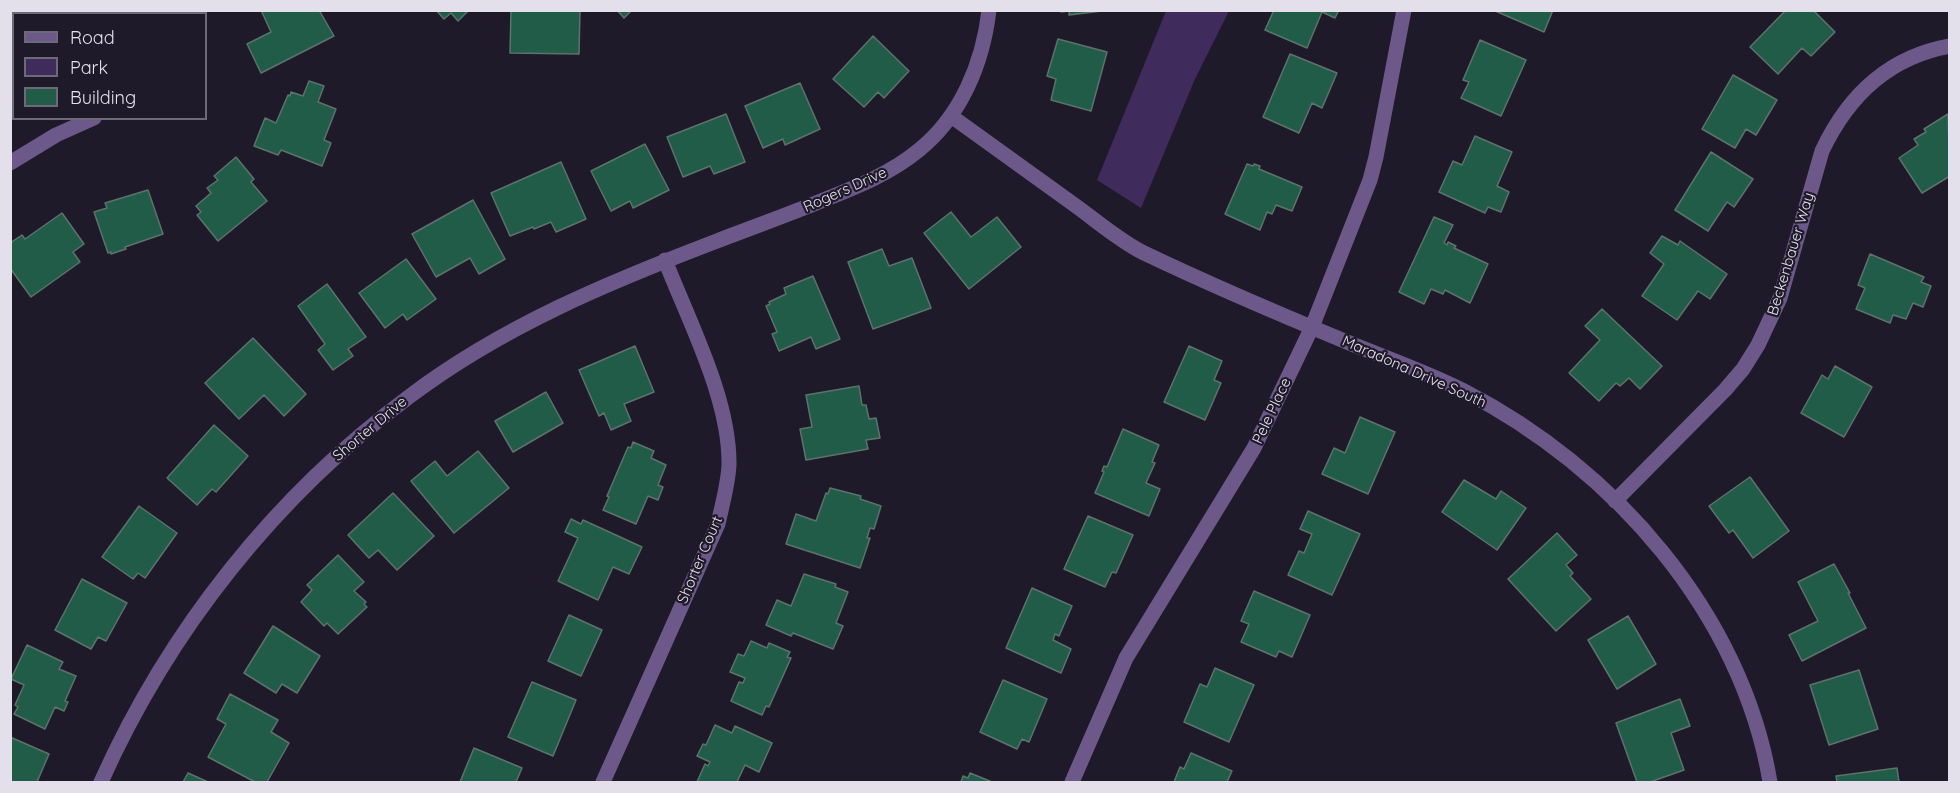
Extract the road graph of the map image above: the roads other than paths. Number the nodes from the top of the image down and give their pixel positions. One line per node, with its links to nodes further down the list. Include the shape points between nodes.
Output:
1 (988, 10): 4 (street, Rogers Drive, via 974,74)
2 (1404, 10): 9 (street, Pele Place, via 1370,180)
3 (1946, 47): 10 (street, Beckenbauer Way, via 1910,58 1888,70 1845,110 1822,151 1780,298 1758,345 1725,390)
4 (951, 116): 7 (street, Rogers Drive, via 920,149 888,172); 9 (street, Maradona Drive South, via 1142,252)
5 (90, 120): 6 (street)
6 (10, 163)
7 (753, 227): 8 (street, Shorter Drive)
8 (665, 261): 11 (street, Shorter Drive, via 505,334 410,396 329,463 272,520 208,598 160,669); 12 (street, Shorter Court, via 722,408 729,467 718,524)
9 (1312, 327): 10 (street, Maradona Drive South, via 1453,387 1508,416 1572,462); 13 (street, Pele Place, via 1245,465 1126,658)
10 (1615, 501): 14 (street, Maradona Drive South, via 1671,564 1721,639 1759,730)
11 (104, 776)
12 (603, 783)
13 (1072, 783)
14 (1770, 783)

